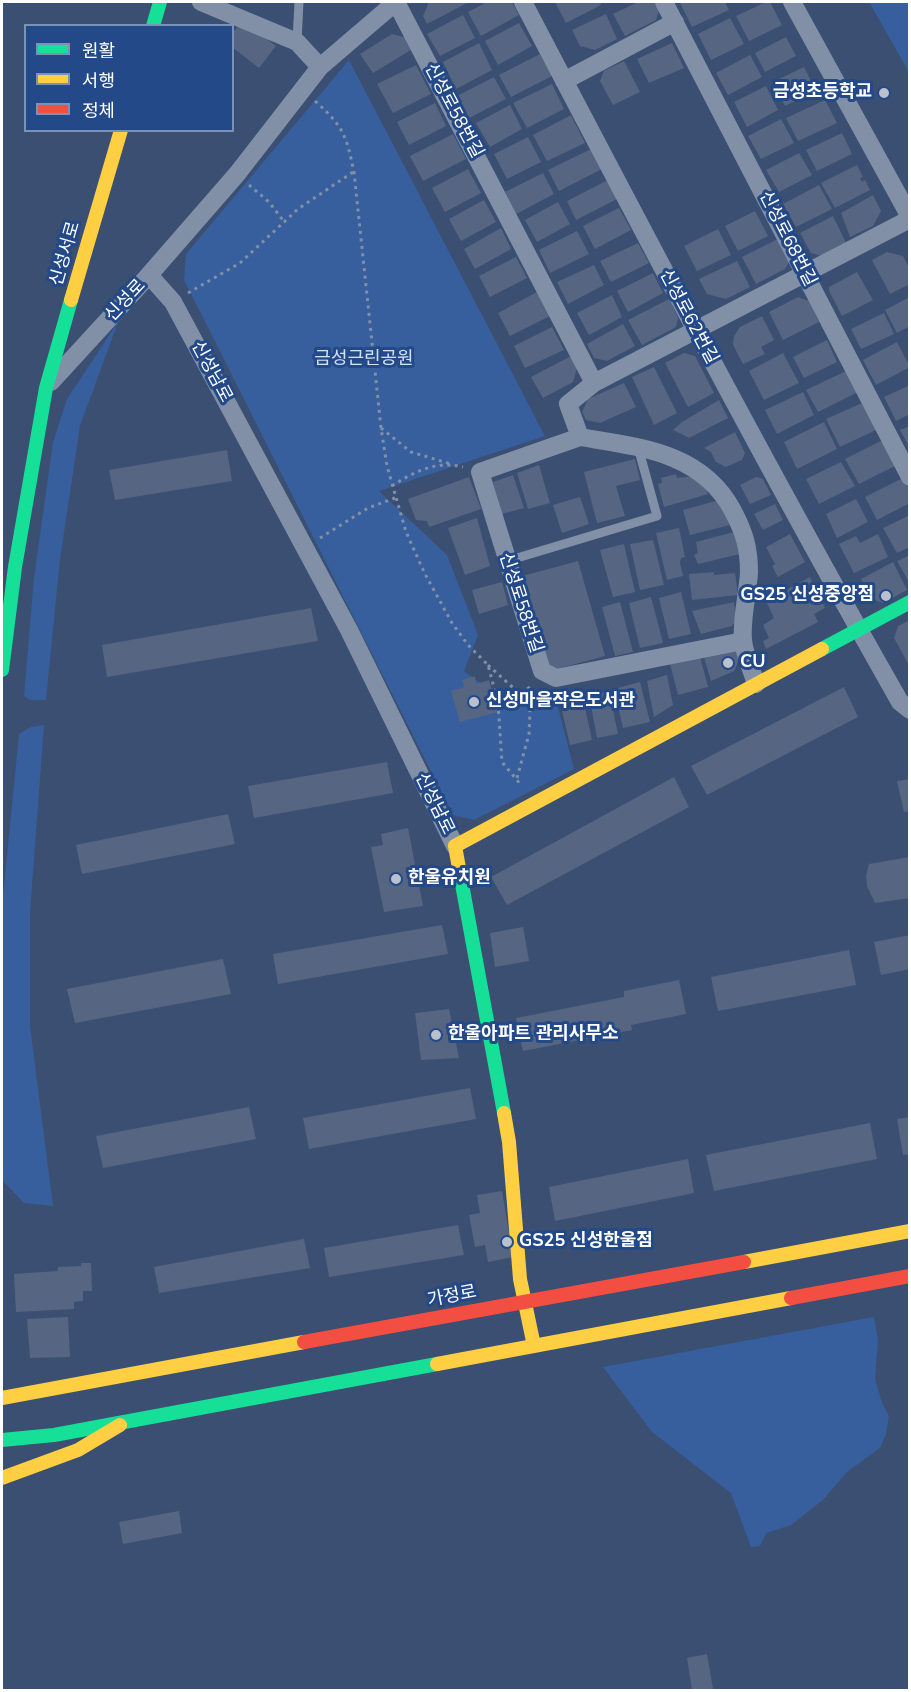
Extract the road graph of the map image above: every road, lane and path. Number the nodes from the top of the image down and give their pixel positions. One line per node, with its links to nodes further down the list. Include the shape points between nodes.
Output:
1 (160, 2): 9 (main road)
2 (201, 2): 10 (street)
3 (300, 2): 10 (lane)
4 (396, 2): 11 (street, 신성로); 23 (street, 신성로58번길)
5 (523, 2): 12 (street, 신성로62번길)
6 (664, 2): 8 (street, 신성로68번길)
7 (792, 2): 17 (street)
8 (675, 22): 12 (street); 19 (street, 신성로68번길)
9 (154, 24)
10 (297, 42): 11 (street)
11 (320, 67): 13 (street, 신성로)
12 (564, 81): 22 (street, 신성로62번길)
13 (303, 90): 15 (path, via 333,117 346,135); 16 (street, 신성로)
14 (120, 132): 24 (main road, 신성서로)
15 (354, 172): 18 (path, via 298,209); 25 (path)
16 (237, 174): 18 (path, via 269,202); 20 (street, 신성로)
17 (909, 218): 19 (street)
18 (285, 223): 21 (path, via 240,263)
19 (805, 273): 22 (street); 30 (street, 신성로68번길)
20 (149, 275): 21 (street, 신성남로); 24 (street, 신성로)
21 (173, 302): 33 (street, 신성남로)
22 (694, 331): 23 (street); 36 (street, 신성로62번길)
23 (594, 382): 26 (street, via 568,404)
24 (46, 388): 39 (main road, via 15,567)
25 (381, 428): 28 (path, via 411,452); 31 (path)
26 (580, 437): 27 (street); 29 (street)
27 (638, 447): 34 (lane, via 657,516); 37 (street, via 673,457 709,477 746,535 748,571)
28 (456, 465): 29 (path); 31 (path, via 436,465 412,473)
29 (480, 472): 34 (street, 신성로58번길)
30 (909, 477)
31 (392, 486): 32 (path)
32 (395, 498): 33 (path, via 351,517); 38 (path, via 425,574 468,645)
33 (306, 549): 46 (street, 신성남로)
34 (507, 561): 40 (street, 신성로58번길, via 542,671)
35 (909, 602): 36 (main road, 신성남로)
36 (858, 629): 41 (main road, 신성남로); 43 (street, via 900,702)
37 (743, 641): 40 (street, 신성로58번길, via 556,678); 41 (street)
38 (488, 665): 42 (path); 44 (path, via 499,711 502,762)
39 (2, 670)
40 (548, 674): 42 (path)
41 (756, 684): 45 (main road, 신성남로)
42 (520, 694): 44 (path, via 530,711 529,734)
43 (909, 710)
44 (517, 778): 45 (path)
45 (534, 804): 46 (main road, 신성남로)
46 (455, 846): 49 (main road, via 509,1142)
47 (909, 1231): 49 (main road, 가정로)
48 (909, 1276): 50 (main road)
49 (525, 1301): 50 (main road); 51 (main road, 가정로)
50 (534, 1346): 52 (main road)
51 (2, 1398)
52 (130, 1419): 53 (main road, via 54,1435); 54 (main road, via 78,1450)
53 (2, 1440)
54 (2, 1478)

